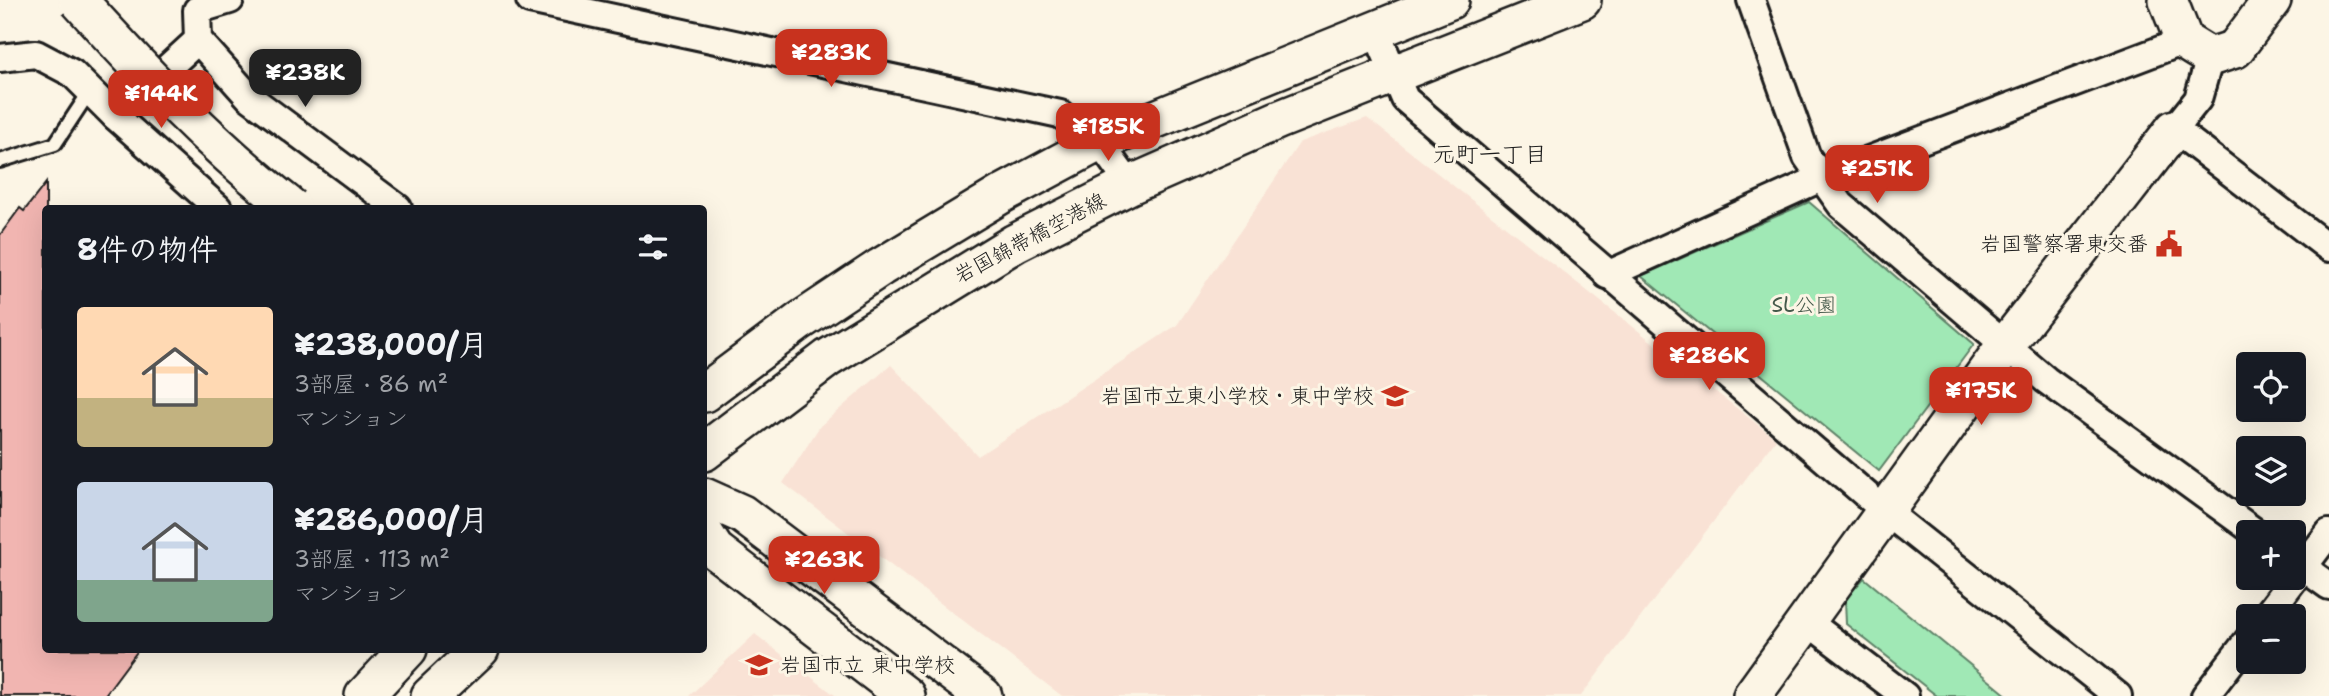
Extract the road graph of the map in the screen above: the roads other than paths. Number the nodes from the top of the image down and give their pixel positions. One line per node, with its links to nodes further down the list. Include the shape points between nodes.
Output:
1 (78, 0): 23 (main road, bridge, via 159,89)
2 (230, 0): 11 (street, via 197,10)
3 (530, 0): 18 (street, via 1059,114)
4 (1450, 0): 9 (main road)
5 (1582, 0): 14 (main road, 岩国錦帯橋空港線)
6 (1751, 0): 20 (street, via 1807,157)
7 (2168, 0): 12 (main road)
8 (2272, 0): 12 (main road, via 2235,49)
9 (1404, 8): 10 (main road)
10 (1375, 29): 14 (street); 18 (main road)
11 (198, 40): 16 (street); 24 (street, via 250,97)
12 (2197, 49): 17 (street, via 2198,99); 20 (street)
13 (0, 58): 15 (street, via 36,54 72,73)
14 (1392, 73): 21 (main road, 岩国錦帯橋空港線); 26 (street, via 1405,99)
15 (90, 91): 16 (street); 19 (lane, via 55,144)
16 (115, 116): 22 (street)
17 (2174, 129): 25 (street); 27 (main road)
18 (1099, 142): 21 (street); 28 (main road, via 881,267)
19 (0, 161)
20 (1821, 178): 26 (street); 27 (street, via 1840,205)
21 (1130, 185): 29 (main road, 岩国錦帯橋空港線, via 1015,243 915,302 828,358)
22 (215, 205)
23 (288, 205)
24 (394, 205)
25 (2329, 248)
26 (1607, 275): 31 (street)
27 (2005, 346): 31 (main road); 32 (street)
28 (707, 391)
29 (707, 450)
30 (707, 498): 45 (main road, via 742,514)
31 (1884, 510): 38 (main road); 48 (street)
32 (2239, 520)
33 (2329, 533): 35 (street)
34 (707, 537): 44 (main road, via 716,550)
35 (2306, 557)
36 (2306, 569): 37 (street)
37 (2329, 586)
38 (1808, 622): 46 (main road); 47 (street)
39 (404, 653): 42 (main road)
40 (476, 653): 43 (main road)
41 (2236, 656): 49 (street)
42 (364, 696)
43 (430, 696)
44 (906, 696)
45 (982, 696)
46 (1752, 696)
47 (1905, 696)
48 (2118, 696)
49 (2205, 696)

